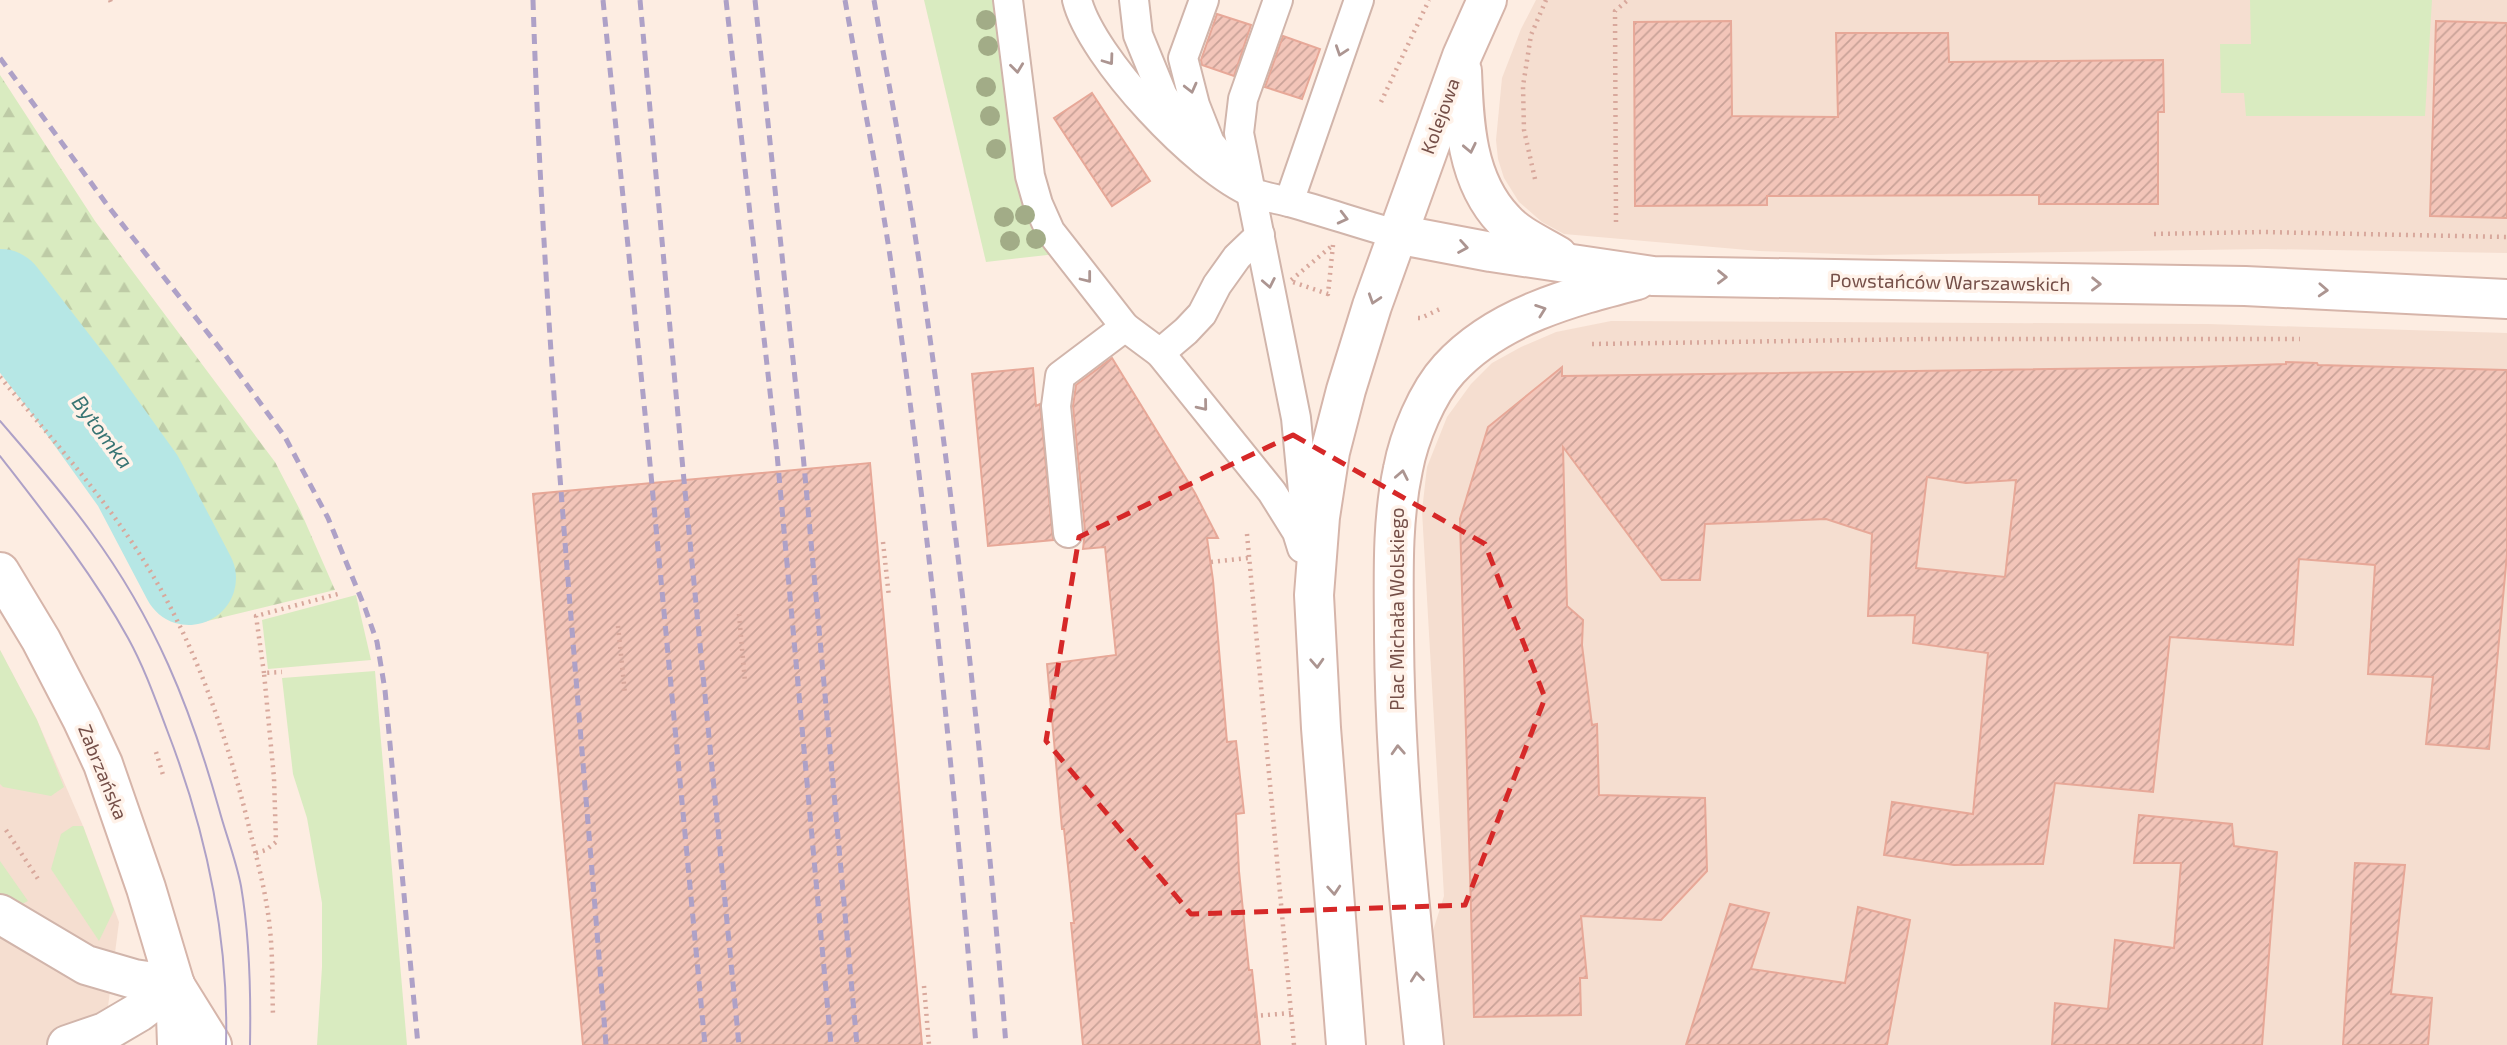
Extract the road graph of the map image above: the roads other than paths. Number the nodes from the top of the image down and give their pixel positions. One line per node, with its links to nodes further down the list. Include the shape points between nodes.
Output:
1 (1008, 0): 16 (lane, one-way to 16, via 1030,176 1038,204 1050,230)
2 (1077, 0): 9 (lane, one-way to 9, via 1082,18 1110,62 1168,129 1206,164)
3 (1134, 0): 9 (lane, via 1138,35 1163,96 1197,144)
4 (1204, 0): 9 (lane, one-way to 9, via 1183,58 1210,143)
5 (1278, 0): 9 (lane, via 1243,99 1239,134)
6 (1359, 0): 10 (lane, one-way to 10)
7 (1487, 0): 8 (main road, Kolejowa)
8 (1462, 56): 11 (main road, Kolejowa); 13 (main road, one-way to 13, via 1468,149 1478,179 1504,220)
9 (1252, 192): 10 (lane); 12 (lane)
10 (1289, 202): 11 (lane, one-way to 11)
11 (1396, 234): 13 (main road, Powstańców Warszawskich, one-way to 13); 20 (main road, one-way to 20, via 1330,452)
12 (1260, 235): 17 (lane, via 1237,257 1202,314); 20 (lane, one-way to 20, via 1296,418)
13 (1569, 262): 14 (main road, Powstańców Warszawskich)
14 (1653, 276): 15 (main road, Powstańców Warszawskich, one-way to 15, via 2245,286); 27 (main road, Plac Michała Wolskiego, one-way to 14, via 1394,687 1395,538 1401,479 1412,436 1436,386 1478,343 1529,314 1585,293)
15 (2507, 299)
16 (1125, 327): 17 (lane); 18 (lane, via 1060,376 1056,406)
17 (1160, 353): 20 (lane, one-way to 20, via 1292,523)
18 (1068, 533)
19 (0, 572): 22 (main road, Zabrzańska, via 41,640 103,764)
20 (1314, 595): 26 (main road, one-way to 26)
21 (0, 914): 22 (main road, via 86,965)
22 (175, 985): 23 (main road, via 105,1032); 24 (main road, Zabrzańska); 25 (main road, Zabrzańska)
23 (66, 1045)
24 (177, 1045)
25 (212, 1045)
26 (1346, 1045)
27 (1424, 1045)

